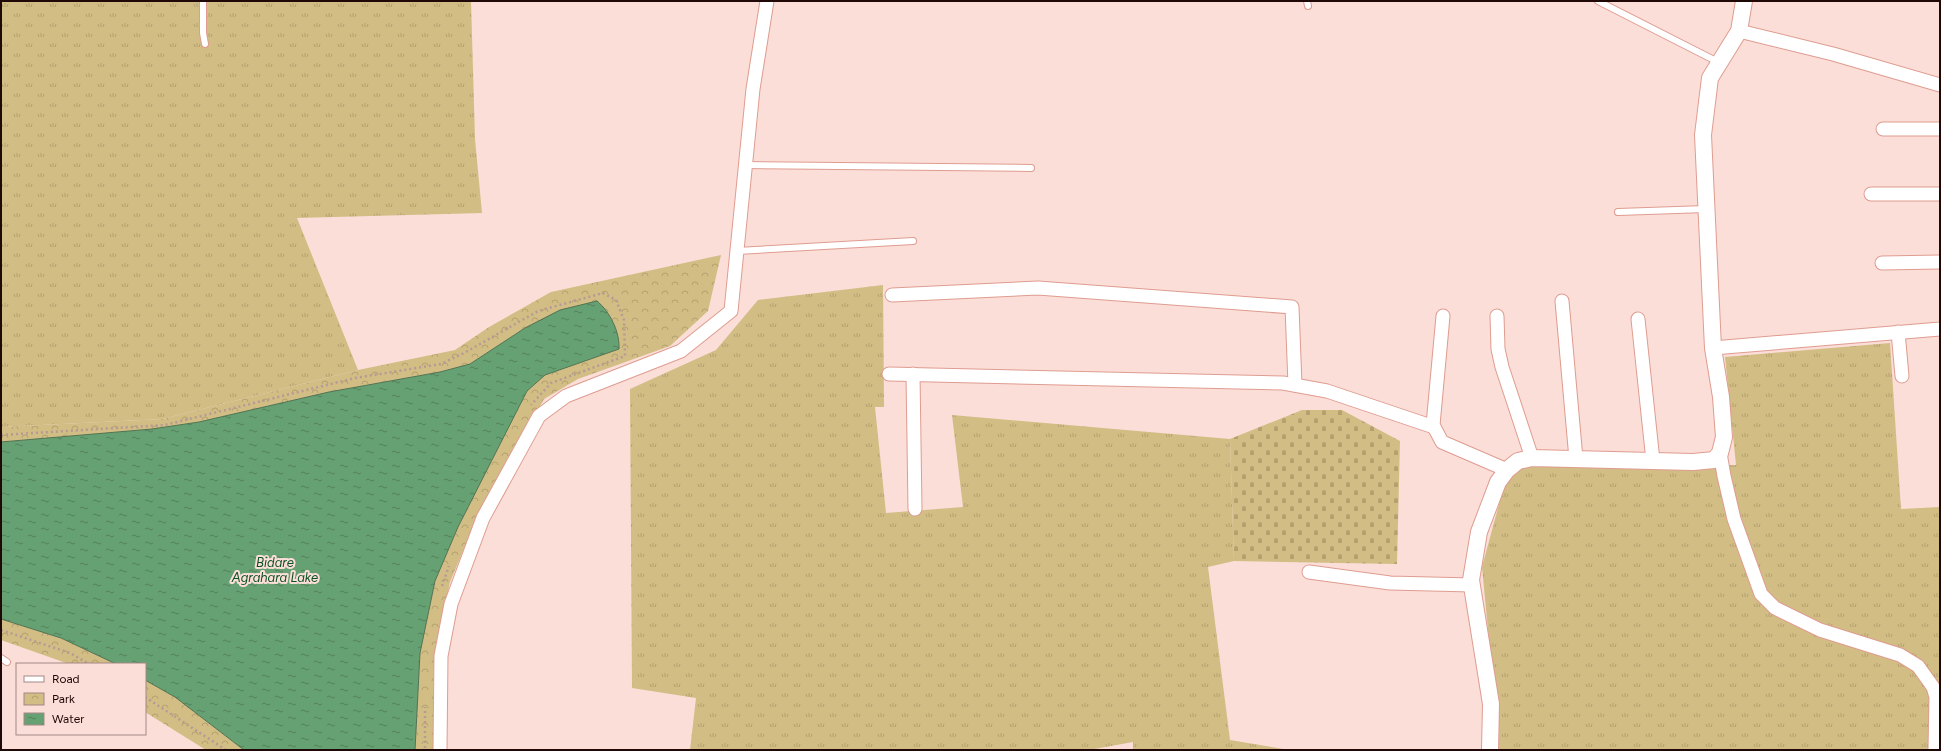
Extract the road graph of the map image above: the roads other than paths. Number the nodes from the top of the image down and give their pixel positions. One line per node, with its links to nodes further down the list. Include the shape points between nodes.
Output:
1 (203, 1): 6 (lane)
2 (767, 1): 11 (street, via 753,89)
3 (1598, 1): 7 (lane)
4 (1744, 1): 5 (street)
5 (1739, 31): 7 (street); 8 (street, via 1833,54)
6 (205, 44)
7 (1718, 62): 15 (street, via 1710,78 1703,135)
8 (1940, 85)
9 (1883, 129): 10 (street)
10 (1940, 129)
11 (745, 165): 12 (lane); 18 (street)
12 (1031, 168)
13 (1871, 194): 14 (street)
14 (1940, 194)
15 (1706, 209): 16 (lane); 28 (street)
16 (1618, 212)
17 (913, 241): 18 (lane)
18 (737, 251): 44 (street, via 731,311 681,351 566,396 539,416 483,518 451,604 441,656)
19 (1940, 262): 20 (street)
20 (1882, 263)
21 (892, 295): 32 (street, via 1038,288 1292,307)
22 (1562, 301): 36 (street)
23 (1443, 316): 33 (street)
24 (1496, 316): 35 (street, via 1502,367)
25 (1638, 319): 37 (street)
26 (1940, 329): 27 (street)
27 (1898, 332): 28 (street); 31 (street)
28 (1714, 348): 34 (street, via 1724,437)
29 (889, 374): 30 (street)
30 (913, 374): 32 (street); 39 (street)
31 (1902, 376)
32 (1296, 385): 33 (street, via 1327,391)
33 (1434, 427): 38 (street, via 1442,442)
34 (1720, 453): 37 (street, via 1714,460); 46 (street, via 1734,519 1760,594 1775,608 1820,630 1900,655 1918,666 1933,686 1936,697)
35 (1532, 458): 36 (street); 38 (street, via 1518,461)
36 (1576, 459): 37 (street)
37 (1653, 461)
38 (1507, 470): 41 (street, via 1498,482 1479,532)
39 (915, 508)
40 (1309, 572): 41 (street, via 1390,584)
41 (1472, 585): 45 (street, via 1491,704)
42 (1, 658): 43 (lane)
43 (7, 662)
44 (440, 750)
45 (1490, 750)
46 (1935, 750)

